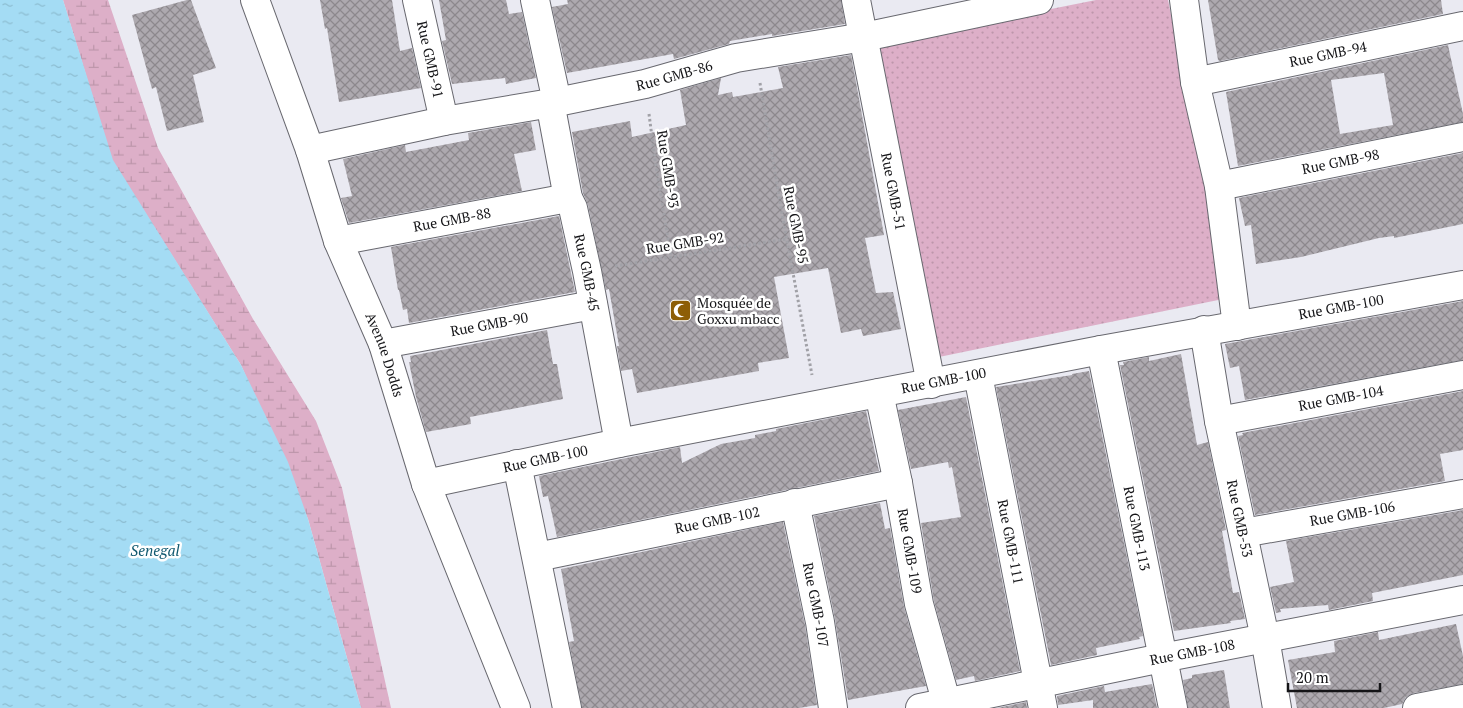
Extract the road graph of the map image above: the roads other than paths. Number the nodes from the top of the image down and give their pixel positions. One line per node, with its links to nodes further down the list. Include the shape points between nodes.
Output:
1 (255, 0): 13 (street, Avenue Dodds)
2 (417, 0): 11 (street, Rue GMB-91)
3 (535, 0): 10 (street, Rue GMB-45)
4 (856, 0): 8 (street, Rue GMB-51)
5 (1039, 0): 8 (street, Rue GMB-86)
6 (1184, 0): 9 (street)
7 (1463, 26): 9 (street, Rue GMB-94)
8 (864, 37): 10 (street, Rue GMB-86, via 736,58 645,84); 25 (street, Rue GMB-51)
9 (1195, 82): 14 (street)
10 (553, 102): 11 (street, Rue GMB-86); 15 (street, Rue GMB-45)
11 (444, 120): 13 (street, Rue GMB-86)
12 (1463, 137): 14 (street, Rue GMB-98)
13 (310, 150): 16 (street, Avenue Dodds)
14 (1219, 186): 19 (street)
15 (568, 198): 16 (street, Rue GMB-88); 18 (street, Rue GMB-45)
16 (338, 241): 21 (street, Avenue Dodds)
17 (1463, 285): 19 (street, Rue GMB-100)
18 (594, 305): 21 (street, Rue GMB-90); 28 (street, Rue GMB-45)
19 (1237, 326): 20 (street, Rue GMB-100)
20 (1204, 330): 22 (street, Rue GMB-100); 27 (street, Rue GMB-53)
21 (383, 344): 31 (street, Avenue Dodds)
22 (1101, 350): 23 (street, Rue GMB-100); 38 (street, Rue GMB-113)
23 (978, 375): 25 (street, Rue GMB-100); 39 (street, Rue GMB-111)
24 (1463, 375): 27 (street, Rue GMB-104)
25 (930, 384): 26 (street, Rue GMB-100)
26 (878, 393): 28 (street, Rue GMB-100); 30 (street, Rue GMB-109)
27 (1219, 420): 34 (street, Rue GMB-53)
28 (619, 443): 29 (street, Rue GMB-100)
29 (517, 464): 31 (street, Rue GMB-100); 35 (street)
30 (898, 483): 33 (street, Rue GMB-102); 41 (street, Rue GMB-109, via 919,604)
31 (426, 484): 42 (street, Avenue Dodds)
32 (1463, 494): 34 (street, Rue GMB-106)
33 (795, 503): 35 (street, Rue GMB-102); 44 (street, Rue GMB-107, via 820,622)
34 (1243, 533): 37 (street, Rue GMB-53)
35 (537, 557): 43 (street)
36 (1463, 600): 37 (street, Rue GMB-108)
37 (1265, 638): 38 (street, Rue GMB-108); 47 (street, Rue GMB-53)
38 (1162, 658): 39 (street, Rue GMB-108); 46 (street, Rue GMB-113)
39 (1041, 696): 41 (street, Rue GMB-108)
40 (1463, 699): 48 (street)
41 (947, 705): 45 (street, Rue GMB-108)
42 (516, 708)
43 (567, 708)
44 (833, 708)
45 (920, 708)
46 (1173, 708)
47 (1277, 708)
48 (1418, 708)

